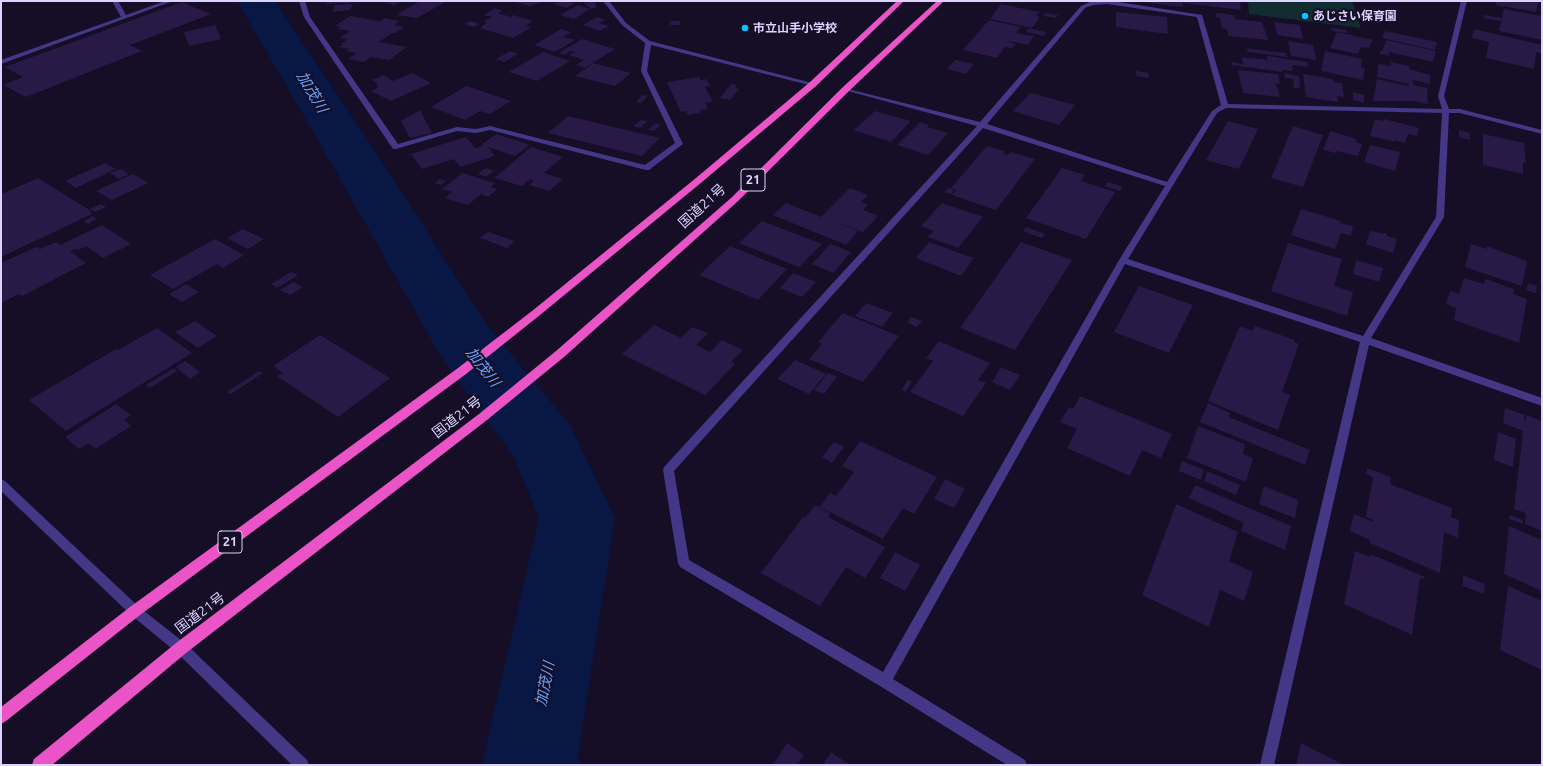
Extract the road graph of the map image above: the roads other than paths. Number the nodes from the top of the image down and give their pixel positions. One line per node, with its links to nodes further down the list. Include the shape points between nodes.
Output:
1 (115, 1): 8 (street)
2 (170, 1): 8 (street)
3 (302, 1): 9 (street, via 307,17 396,147 457,129 490,128 646,168 679,144 644,71)
4 (606, 1): 9 (street, via 614,14)
5 (901, 1): 11 (highway, 国道21号 / 21)
6 (941, 1): 12 (highway, 国道21号 / 21)
7 (1464, 1): 14 (street, via 1441,96)
8 (124, 17): 10 (street)
9 (648, 42): 11 (street)
10 (1, 62)
11 (813, 84): 22 (highway, 国道21号 / 21, via 462,372)
12 (846, 90): 15 (street); 23 (highway, 国道21号 / 21, via 734,200 560,354 483,417)
13 (1225, 106): 14 (street); 15 (street, via 1200,16 1107,2 1092,3 1083,7); 17 (street, via 1214,112)
14 (1446, 111): 16 (street, via 1460,111); 19 (street, via 1440,217)
15 (982, 125): 17 (street); 24 (street, via 668,470 684,563)
16 (1542, 132)
17 (1169, 185): 18 (street)
18 (1123, 260): 19 (street); 24 (street)
19 (1365, 340): 20 (street); 29 (street)
20 (1542, 402)
21 (1, 484): 22 (street)
22 (135, 611): 23 (street); 25 (highway, 国道21号 / 21)
23 (181, 648): 26 (highway, 国道21号 / 21); 27 (street)
24 (884, 681): 28 (street)
25 (1, 716)
26 (40, 765)
27 (302, 765)
28 (1020, 765)
29 (1267, 765)

